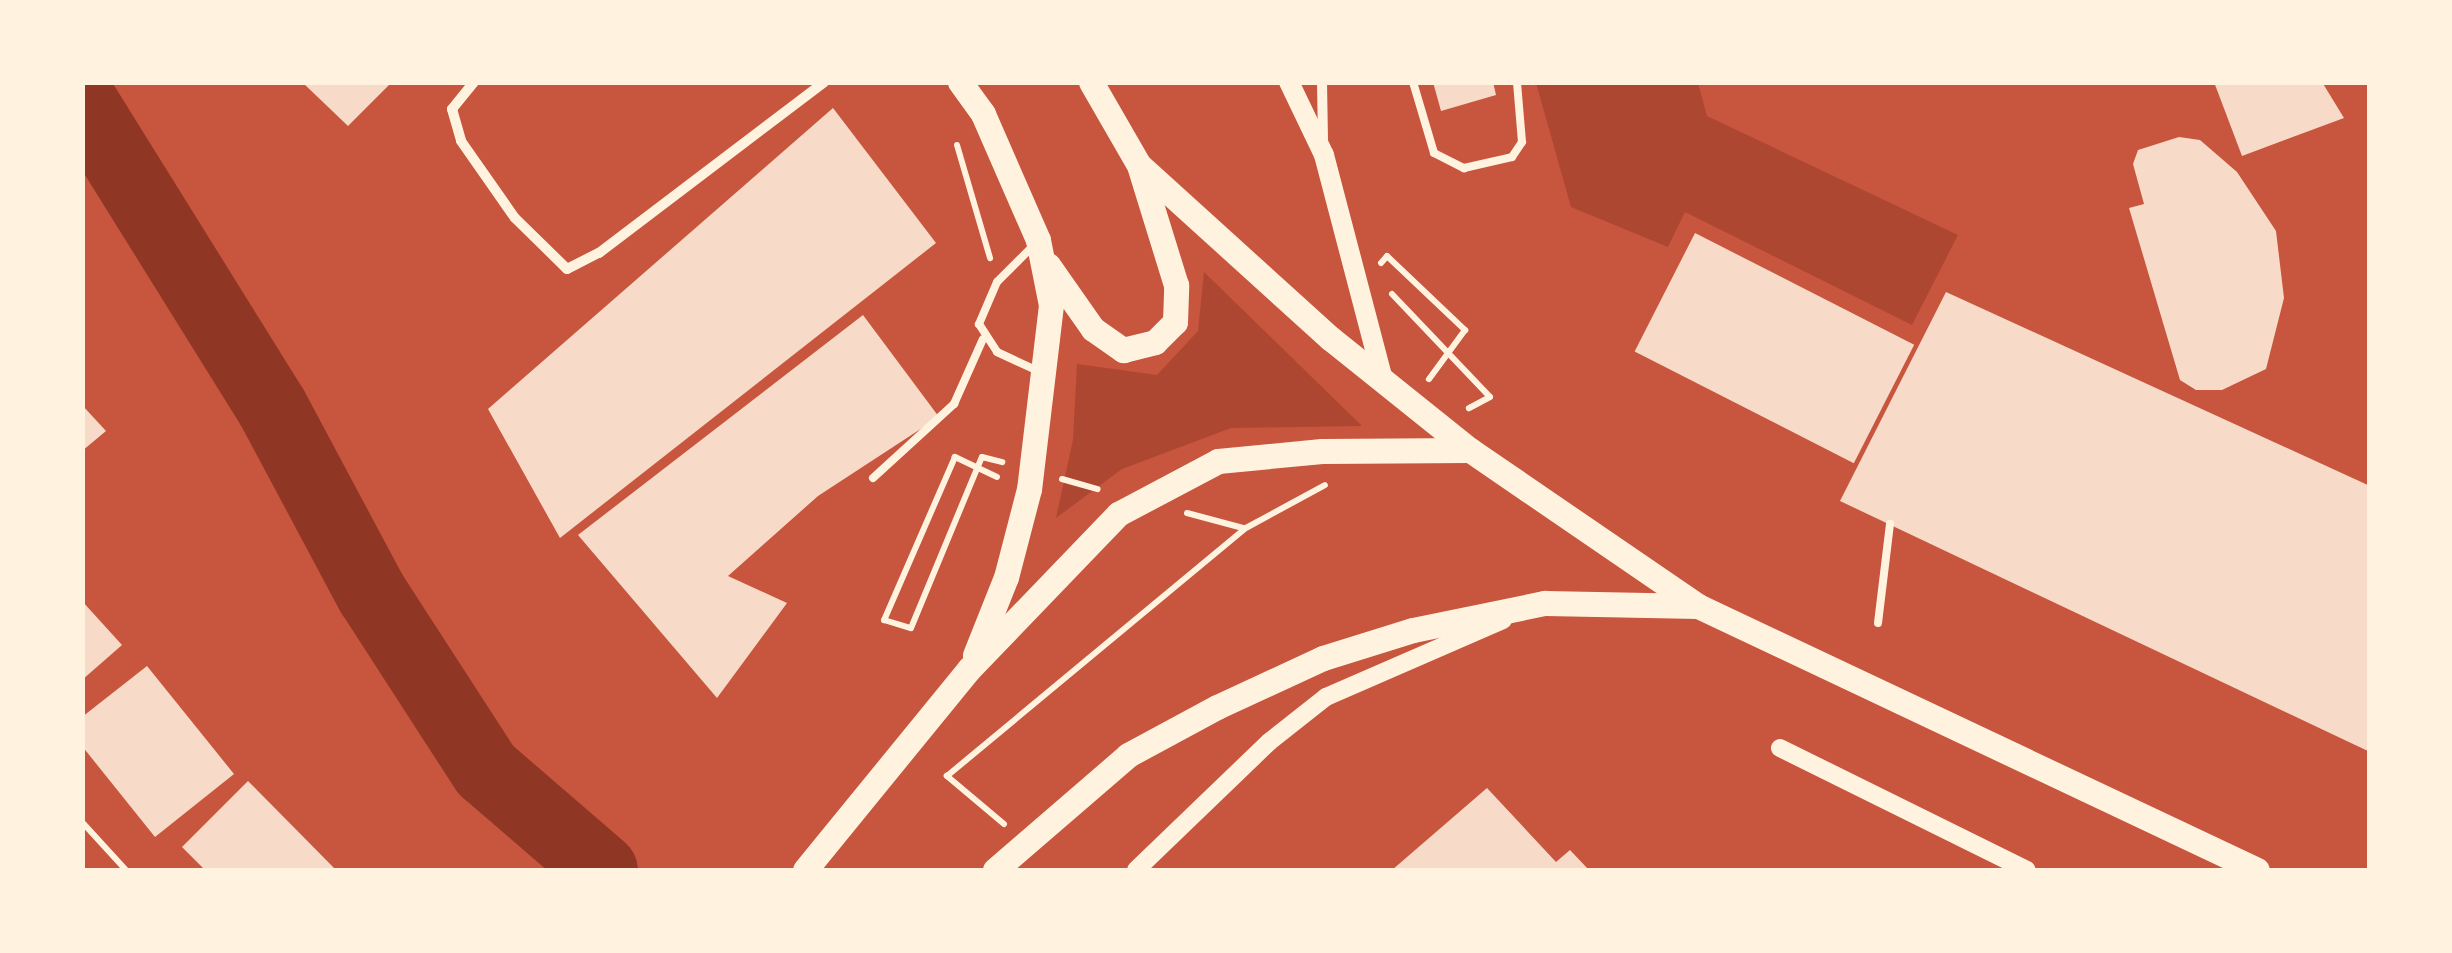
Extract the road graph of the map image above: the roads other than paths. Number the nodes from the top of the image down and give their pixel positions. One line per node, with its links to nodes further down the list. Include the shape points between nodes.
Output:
1 (474, 82): 2 (street, via 452,108 461,141 515,218 567,269 599,253)
2 (824, 82)
3 (960, 82): 11 (main road, via 983,114)
4 (1091, 82): 10 (main road)
5 (1288, 82): 9 (main road)
6 (1322, 82): 9 (street)
7 (1413, 82): 8 (lane, via 1434,153 1464,168 1512,157 1522,142)
8 (1517, 82)
9 (1324, 155): 14 (main road)
10 (1139, 165): 11 (main road, via 1176,285 1175,322 1155,342 1122,350 1092,328); 14 (main road)
11 (1042, 250): 12 (lane, via 982,306); 13 (main road, via 1051,306)
12 (983, 339): 13 (lane); 16 (lane, via 954,404)
13 (1046, 375): 21 (main road, via 1029,489 1006,577)
14 (1383, 380): 15 (main road)
15 (1470, 450): 19 (main road); 21 (main road, via 1322,451 1218,461 1118,514)
16 (873, 478)
17 (1890, 524): 20 (lane)
18 (1545, 602): 19 (main road); 24 (main road, via 1413,630 1323,658 1128,755); 25 (street, via 1326,697 1269,742)
19 (1698, 606): 27 (main road)
20 (1878, 622)
21 (969, 669): 23 (main road)
22 (1780, 748): 26 (street)
23 (805, 870)
24 (995, 870)
25 (1136, 870)
26 (2027, 870)
27 (2257, 870)

